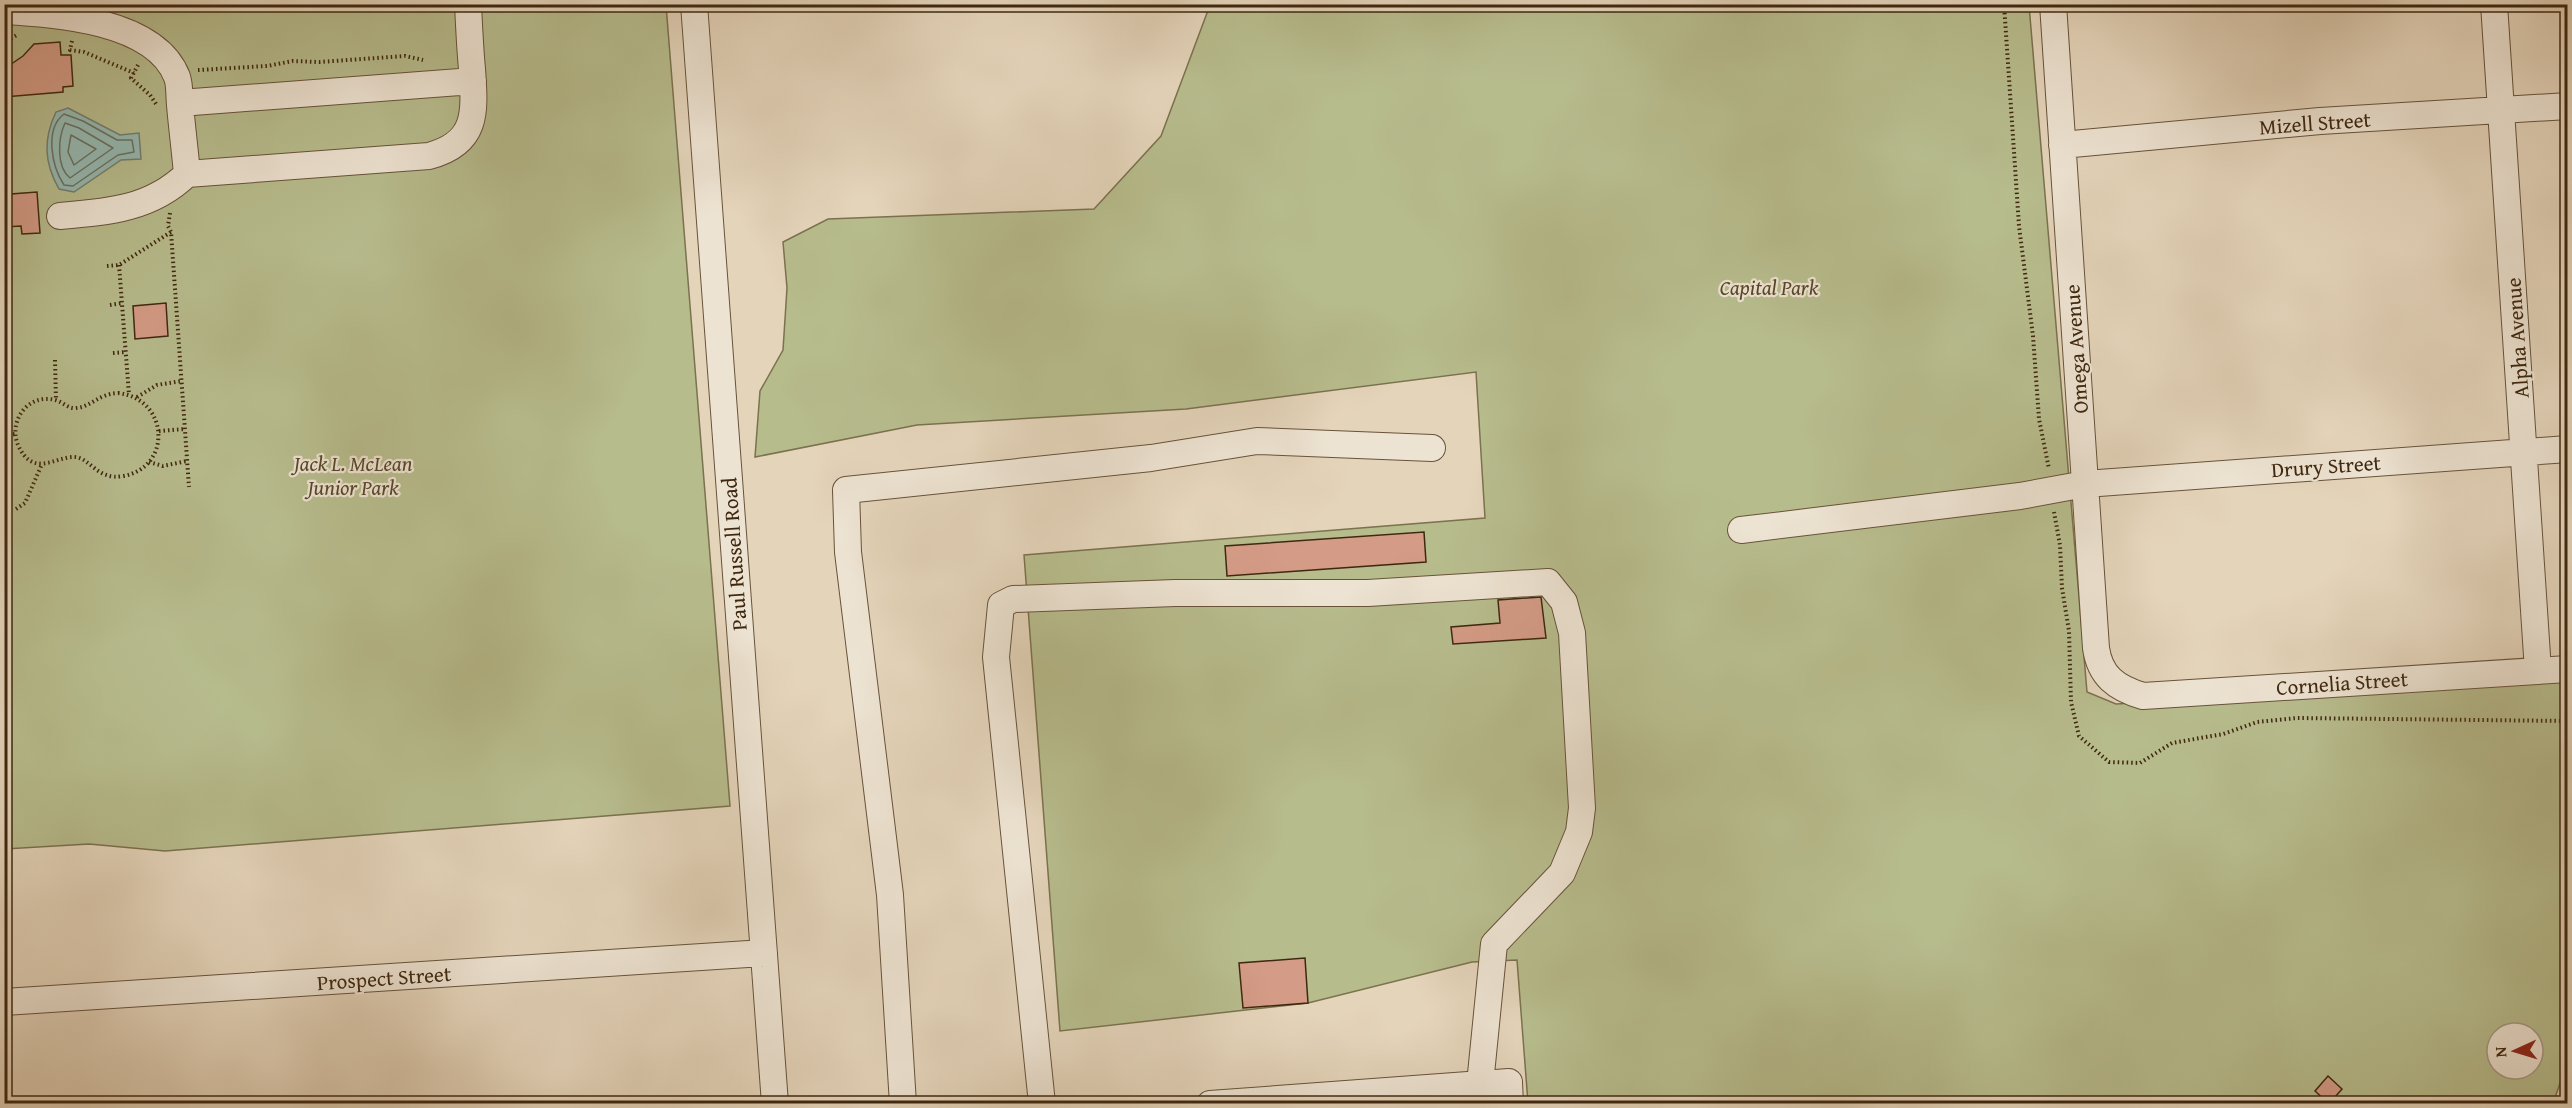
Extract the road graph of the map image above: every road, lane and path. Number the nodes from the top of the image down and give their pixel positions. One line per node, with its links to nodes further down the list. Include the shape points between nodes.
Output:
1 (468, 4): 9 (street)
2 (694, 4): 46 (street, Paul Russell Road)
3 (2004, 4): 39 (path, via 2019,226 2039,419)
4 (2053, 4): 13 (street, Omega Avenue)
5 (2494, 4): 12 (street, Alpha Avenue)
6 (4, 10): 10 (street, via 63,14 115,28 149,45 170,63 178,79)
7 (70, 50): 8 (path)
8 (134, 73)
9 (472, 81): 10 (street); 14 (street, via 474,108 470,126 447,151 429,156)
10 (180, 104): 14 (street)
11 (2568, 106): 12 (street, Mizell Street)
12 (2502, 111): 13 (street, Mizell Street, via 2320,121); 33 (street, Alpha Avenue)
13 (2062, 145): 37 (street, Omega Avenue)
14 (187, 174): 15 (street, via 159,196 132,208)
15 (60, 216)
16 (119, 265): 17 (path); 18 (path); 23 (path, via 171,232)
17 (107, 266)
18 (122, 303): 19 (path); 20 (path)
19 (110, 305)
20 (126, 352): 21 (path); 24 (path)
21 (113, 353)
22 (55, 360): 26 (path)
23 (181, 381): 25 (path, via 157,385); 27 (path)
24 (129, 395): 25 (path); 26 (path, via 106,394 78,408)
25 (137, 397): 28 (path, via 154,413)
26 (56, 400): 29 (path, via 25,407 19,414)
27 (185, 429): 28 (path); 34 (path)
28 (159, 431): 35 (path)
29 (15, 434): 30 (path); 36 (path, via 22,451)
30 (4, 435)
31 (1432, 448): 49 (street, via 1257,441 1151,458 846,490 848,552 890,895)
32 (2568, 449): 33 (street, Drury Street)
33 (2524, 452): 37 (street, Drury Street); 43 (street, Alpha Avenue)
34 (187, 461): 35 (path, via 164,466); 38 (path)
35 (149, 462): 36 (path, via 118,477 97,472 74,457)
36 (42, 464): 40 (path, via 25,503)
37 (2085, 483): 39 (street, Drury Street); 44 (street, Omega Avenue, via 2098,663)
38 (189, 487)
39 (2053, 490): 41 (street, Drury Street); 45 (path, via 2061,588 2069,631 2071,702 2079,736 2109,762 2140,763 2172,743 2223,734 2257,722 2297,718)
40 (16, 509)
41 (1741, 530)
42 (2568, 669): 43 (street, Cornelia Street)
43 (2538, 671): 44 (street, Cornelia Street, via 2143,696)
44 (2118, 686)
45 (2568, 721)
46 (764, 953): 47 (street, Prospect Street); 51 (street, Paul Russell Road)
47 (4, 1002)
48 (1480, 1084): 50 (street); 52 (street, via 1494,944 1562,873 1579,832 1582,808 1572,633 1564,602 1548,582 1368,593 1175,593 1013,599 1001,605 996,657); 53 (street, via 1509,1082)
49 (909, 1101)
50 (1226, 1103)
51 (775, 1104)
52 (1042, 1104)
53 (1510, 1104)

